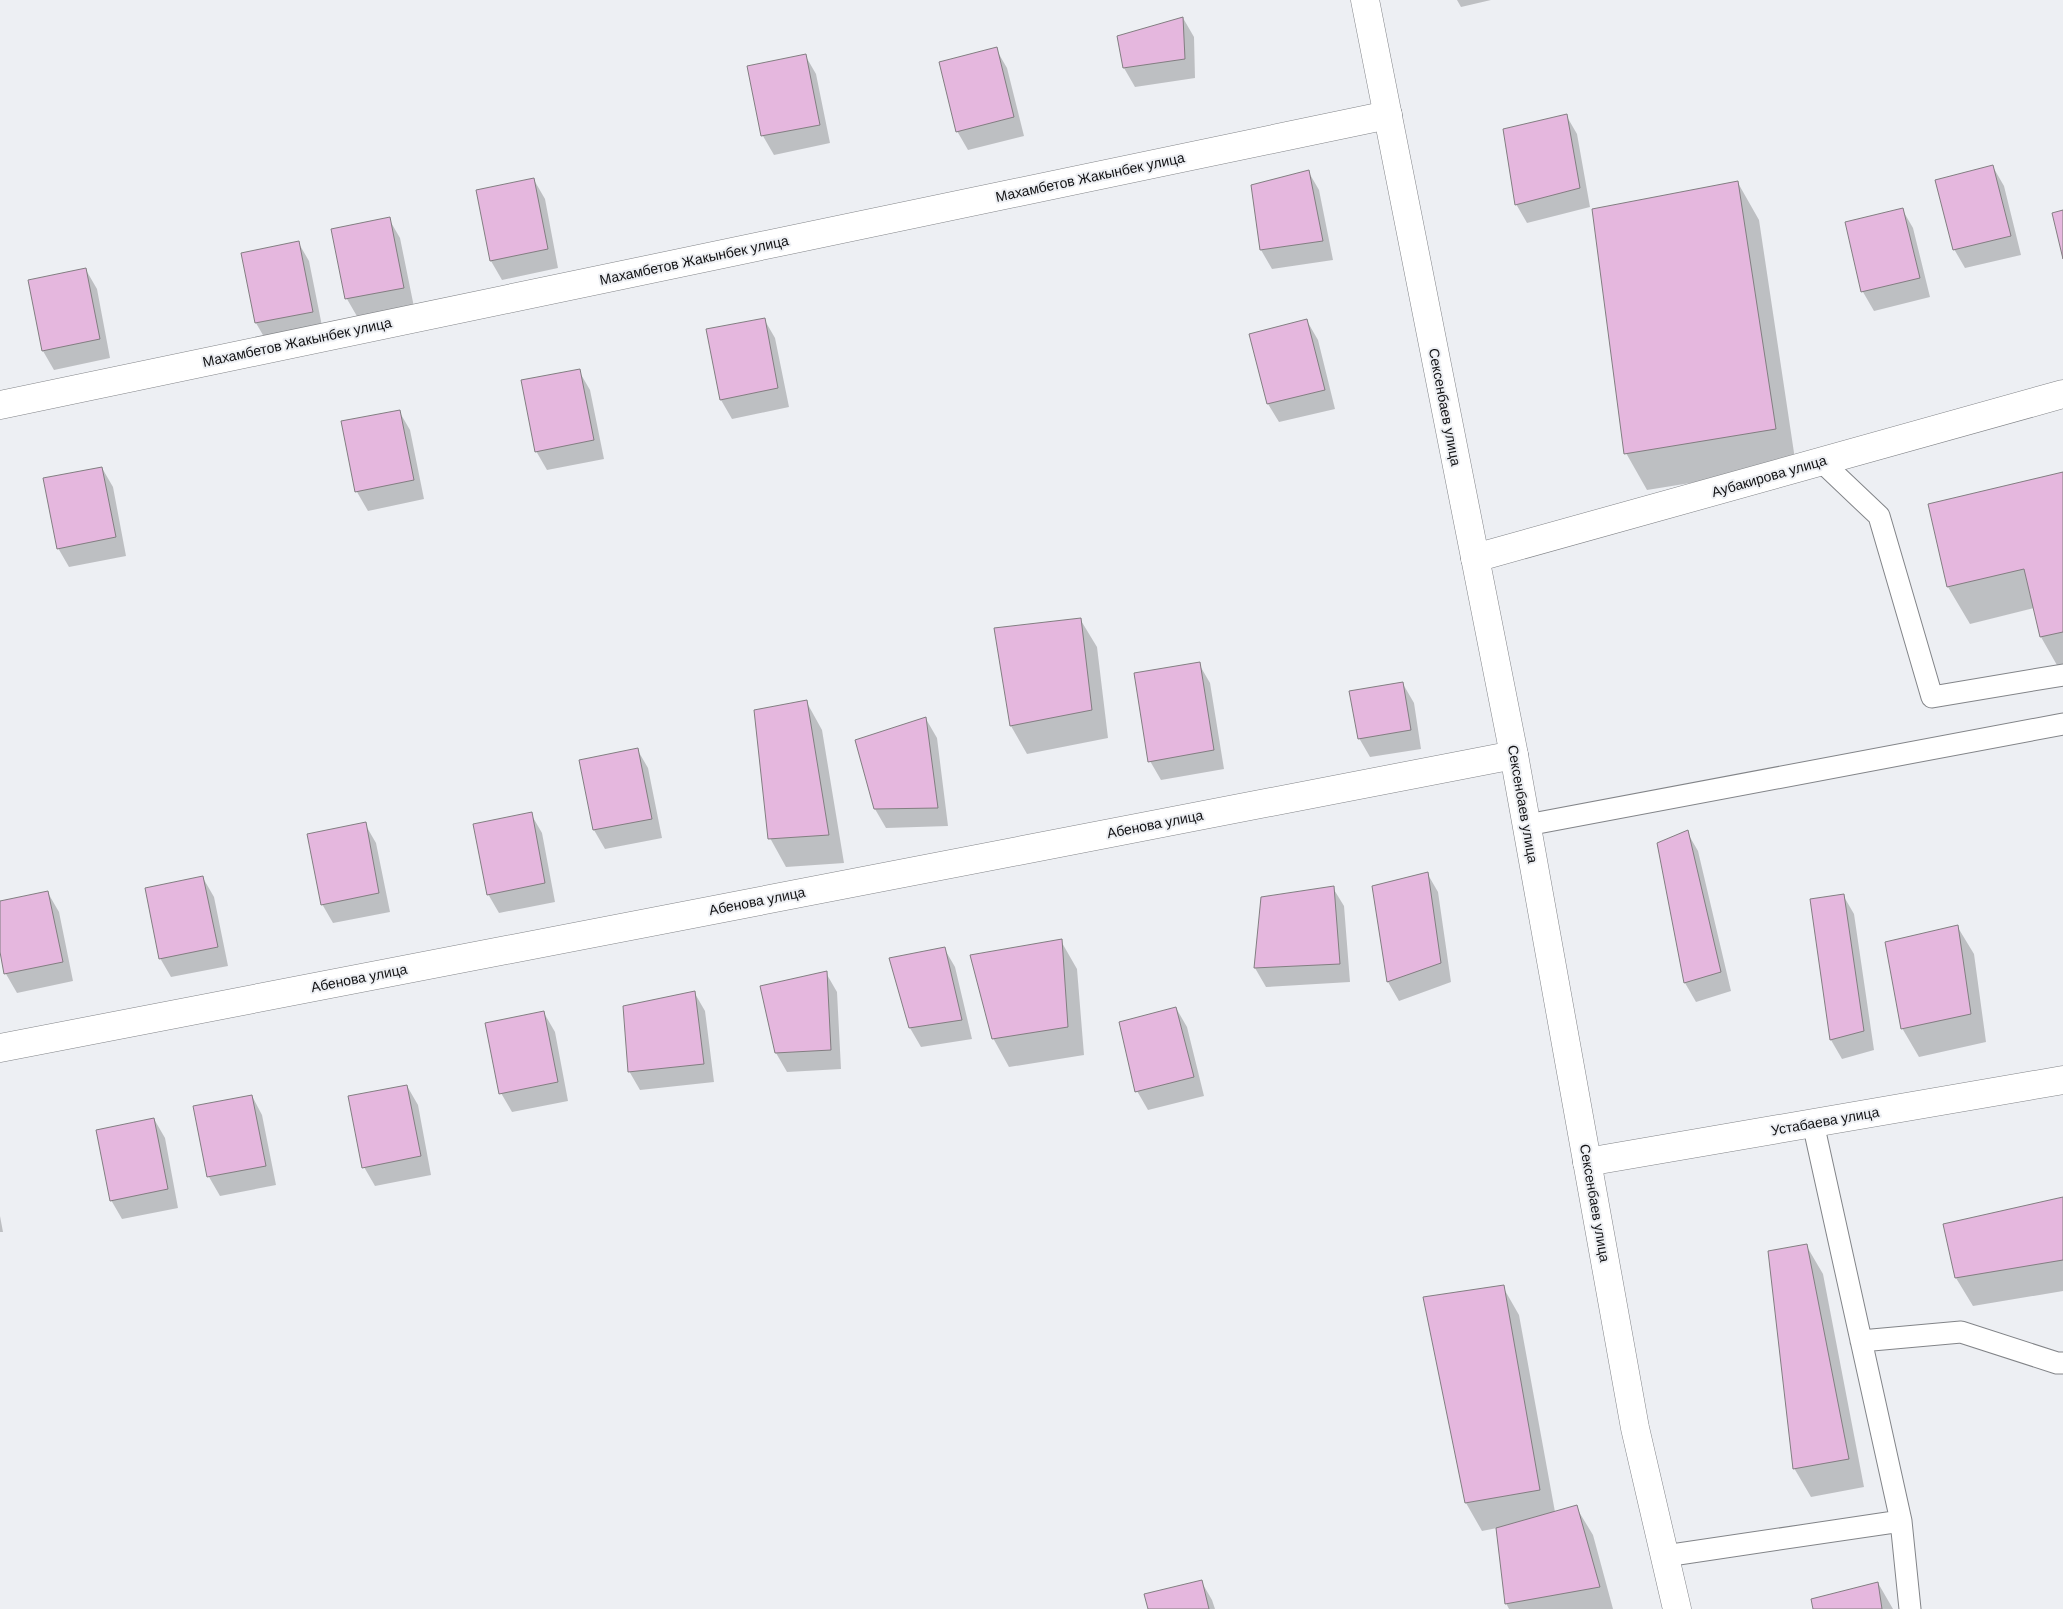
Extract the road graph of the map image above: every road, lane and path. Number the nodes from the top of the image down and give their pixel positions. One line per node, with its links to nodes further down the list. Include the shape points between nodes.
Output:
1 (1365, 0): 2 (street, Сексенбаев улица)
2 (1388, 115): 4 (street, Махамбетов Жакынбек улица); 6 (street, Сексенбаев улица)
3 (2063, 394): 5 (street, Аубакирова улица)
4 (0, 404)
5 (1821, 461): 6 (street, Аубакирова улица); 7 (lane, via 1879,516 1932,697)
6 (1475, 558): 9 (street, Сексенбаев улица)
7 (2063, 675)
8 (2063, 724): 10 (lane)
9 (1514, 755): 10 (street, Сексенбаев улица); 11 (street, Абенова улица)
10 (1527, 825): 14 (street, Сексенбаев улица)
11 (0, 1048)
12 (2063, 1080): 13 (street, Устабаева улица)
13 (1813, 1123): 14 (street, Устабаева улица); 15 (lane)
14 (1587, 1162): 18 (street, Сексенбаев улица, via 1635,1428)
15 (1861, 1341): 16 (lane, via 1961,1332); 17 (lane)
16 (2063, 1363)
17 (1901, 1521): 18 (lane); 20 (lane)
18 (1665, 1556): 19 (street, Сексенбаев улица)
19 (1677, 1609)
20 (1910, 1609)

